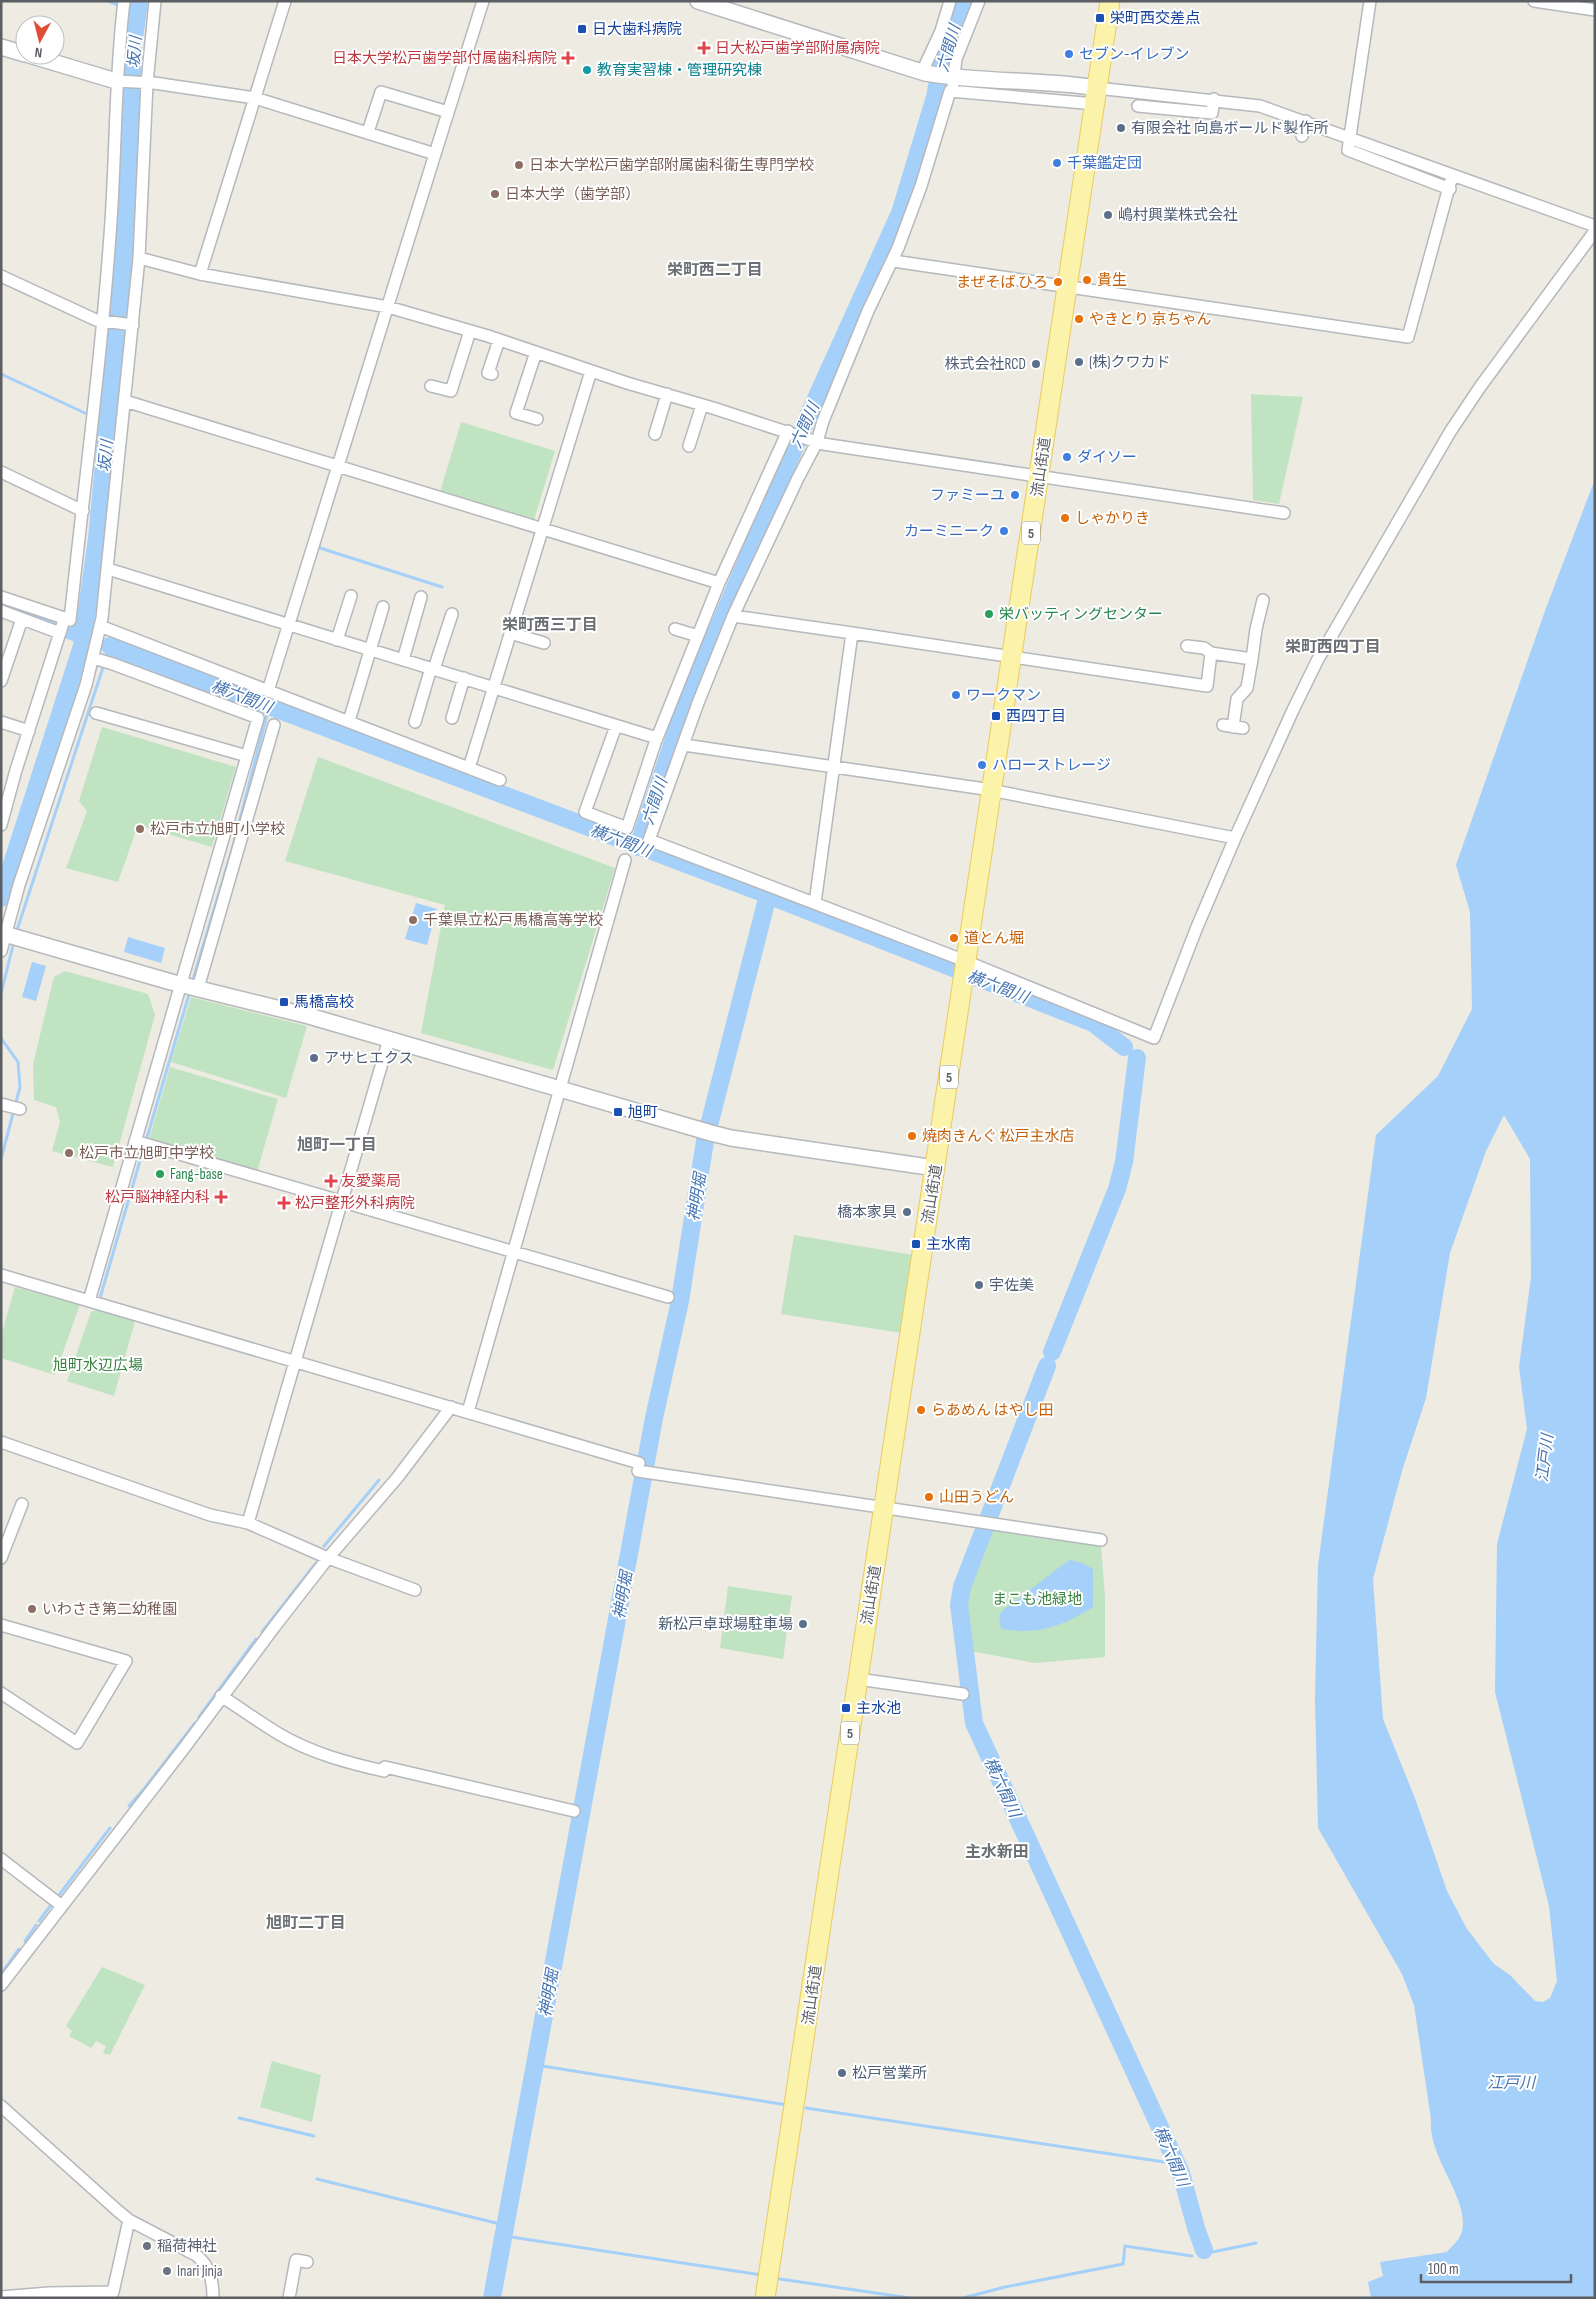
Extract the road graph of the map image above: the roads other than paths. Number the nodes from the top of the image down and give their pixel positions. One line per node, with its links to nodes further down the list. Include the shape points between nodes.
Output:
1 (124, 1): 17 (street)
2 (155, 1): 18 (street)
3 (285, 1): 20 (street)
4 (483, 1): 23 (street)
5 (950, 1): 15 (street, via 942,31)
6 (979, 1): 16 (street, via 956,59)
7 (1110, 1): 19 (main road, 流山街道 / 5)
8 (1370, 1): 27 (street)
9 (1534, 1): 11 (street)
10 (705, 2): 15 (street)
11 (1595, 10)
12 (1, 47): 13 (street)
13 (15, 51)
14 (62, 65): 17 (street)
15 (924, 72): 16 (street)
16 (952, 81): 19 (street, via 1072,84); 34 (street, via 911,216)
17 (118, 82): 18 (street); 39 (street)
18 (145, 83): 20 (street); 33 (street)
19 (1096, 96): 21 (street); 37 (main road, 流山街道 / 5)
20 (255, 98): 25 (street); 35 (street)
21 (1214, 99): 22 (street, via 1212,113); 24 (street, via 1260,106)
22 (1138, 106)
23 (448, 112): 25 (street, via 381,92); 28 (street)
24 (1306, 121): 26 (street); 27 (street)
25 (368, 132): 28 (street)
26 (1302, 136)
27 (1349, 144): 29 (street); 30 (street)
28 (435, 154): 38 (street)
29 (1452, 176): 30 (street); 31 (street)
30 (1450, 189): 37 (street, via 1408,337)
31 (1595, 226)
32 (1595, 231): 112 (street, via 1450,432 1317,661)
33 (139, 258): 35 (street); 40 (street)
34 (893, 259): 37 (street); 53 (street, via 868,311)
35 (200, 274): 38 (street)
36 (1, 276): 39 (street)
37 (1067, 289): 57 (main road, 流山街道 / 5)
38 (388, 308): 41 (street); 55 (street)
39 (104, 322): 40 (street); 58 (street)
40 (131, 324): 48 (street)
41 (470, 331): 42 (street); 46 (street, via 451,392)
42 (499, 340): 43 (street); 45 (street, via 488,373)
43 (536, 352): 44 (street); 50 (street, via 516,413)
44 (591, 371): 47 (street); 60 (street)
45 (492, 374)
46 (431, 386)
47 (667, 394): 49 (street); 52 (street)
48 (125, 401): 55 (street); 61 (street)
49 (702, 404): 51 (street); 54 (street)
50 (537, 420)
51 (788, 431): 53 (street); 62 (street)
52 (655, 434)
53 (817, 442): 57 (street); 70 (street)
54 (689, 446)
55 (337, 466): 60 (street); 72 (street)
56 (1, 472): 58 (street)
57 (1040, 476): 59 (street); 85 (main road, 流山街道 / 5)
58 (83, 511): 73 (street, via 70,620)
59 (1284, 513)
60 (542, 530): 62 (street); 76 (street)
61 (108, 569): 72 (street); 74 (street)
62 (719, 584): 78 (street)
63 (351, 596): 79 (street)
64 (1, 597): 73 (street)
65 (421, 597): 87 (street)
66 (1264, 600): 86 (street)
67 (383, 607): 82 (street)
68 (1, 611): 71 (street)
69 (452, 614): 88 (street)
70 (733, 616): 77 (street); 103 (street)
71 (22, 619): 73 (street); 90 (street)
72 (289, 624): 79 (street); 92 (street)
73 (63, 625): 101 (street)
74 (99, 629): 84 (street); 92 (street)
75 (675, 629): 78 (street)
76 (510, 633): 80 (street); 91 (street)
77 (852, 633): 85 (street); 105 (street)
78 (698, 636): 102 (street)
79 (338, 640): 82 (street)
80 (544, 643)
81 (1193, 643): 83 (street)
82 (371, 650): 87 (street); 96 (street)
83 (1211, 653): 85 (street, via 1207,686); 86 (street)
84 (94, 654): 104 (street, via 108,664 258,718); 115 (street)
85 (1013, 657): 108 (main road, 流山街道 / 5)
86 (1252, 659): 100 (street, via 1248,688 1237,699)
87 (403, 660): 88 (street)
88 (433, 669): 89 (street); 97 (street)
89 (464, 678): 91 (street); 94 (street)
90 (1, 681)
91 (494, 687): 99 (street); 106 (street)
92 (268, 691): 96 (street)
93 (96, 713): 104 (street)
94 (452, 718)
95 (1, 722): 101 (street)
96 (349, 722): 106 (street)
97 (415, 722)
98 (274, 725): 111 (street)
99 (616, 726): 102 (street); 102 (street, via 585,812 627,828)
100 (1233, 727)
101 (29, 731): 110 (street)
102 (657, 738)
103 (684, 745): 105 (street); 114 (street, via 649,840)
104 (247, 756): 109 (street)
105 (834, 766): 108 (street); 114 (street)
106 (469, 768): 107 (street)
107 (500, 780)
108 (993, 791): 112 (street); 117 (main road, 流山街道 / 5)
109 (229, 822): 111 (street); 118 (street)
110 (1, 825)
111 (245, 826): 119 (street)
112 (1235, 838): 117 (street, via 1154,1038)
113 (625, 860): 121 (street)
114 (815, 903): 117 (street)
115 (4, 933): 116 (street); 118 (street)
116 (1, 951)
117 (966, 964): 125 (main road, 流山街道 / 5)
118 (181, 984): 119 (street); 124 (street)
119 (198, 988): 120 (street)
120 (389, 1039): 121 (street); 126 (street)
121 (560, 1088): 125 (street, via 731,1138); 127 (street)
122 (1, 1104): 123 (street)
123 (20, 1109)
124 (135, 1142): 126 (street); 130 (street)
125 (936, 1168): 136 (main road, 流山街道 / 5)
126 (343, 1202): 127 (street); 131 (street)
127 (513, 1252): 129 (street); 133 (street)
128 (1, 1275): 130 (street)
129 (668, 1297)
130 (89, 1301): 131 (street)
131 (297, 1362): 132 (street); 137 (street)
132 (451, 1407): 133 (street); 140 (street, via 397,1478)
133 (468, 1412): 136 (street, via 652,1474)
134 (1, 1442): 137 (street, via 210,1515)
135 (22, 1504): 139 (street)
136 (884, 1508): 138 (street); 143 (main road, 流山街道 / 5)
137 (248, 1523): 140 (street)
138 (1101, 1540)
139 (1, 1558)
140 (328, 1558): 141 (street); 146 (street)
141 (415, 1590)
142 (1, 1625): 144 (street, via 126,1661 76,1743)
143 (858, 1680): 145 (street); 157 (main road, 流山街道 / 5)
144 (1, 1693)
145 (963, 1694)
146 (221, 1696): 147 (street, via 280,1735 356,1765); 149 (street)
147 (574, 1811)
148 (1, 1859): 149 (street)
149 (62, 1906): 150 (street)
150 (1, 1985)
151 (1, 2106): 152 (street)
152 (128, 2220): 154 (street, via 113,2292); 155 (street, via 204,2261 211,2275)
153 (301, 2261): 156 (street)
154 (1, 2297)
155 (213, 2298)
156 (289, 2298)
157 (765, 2298)

